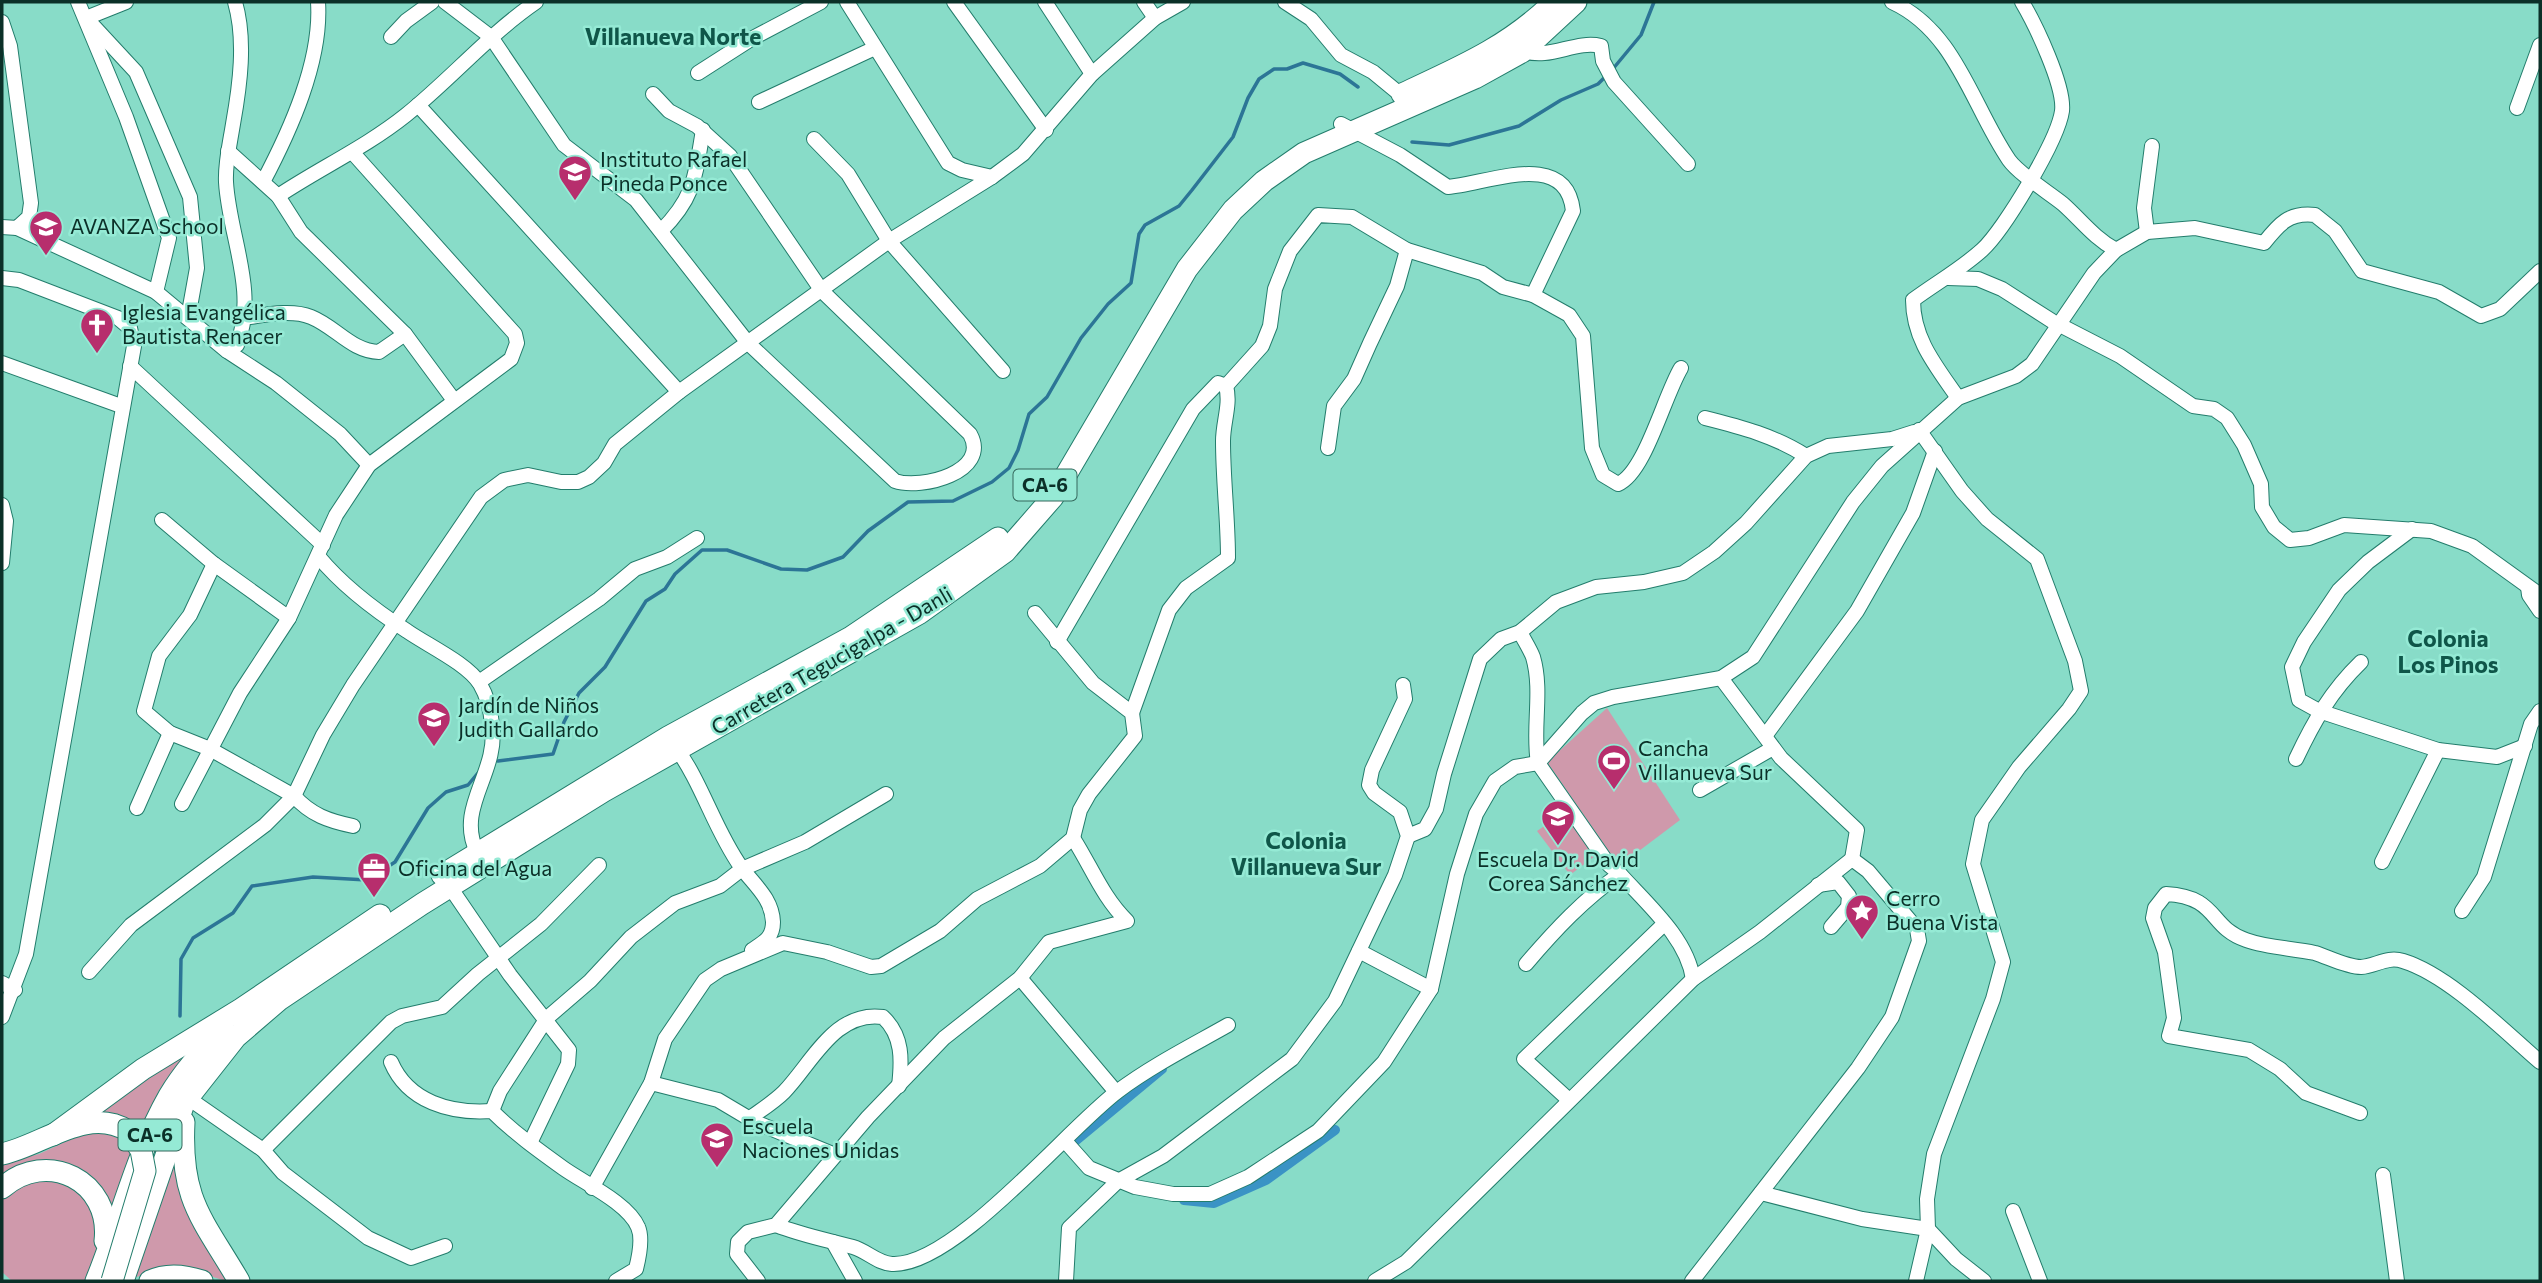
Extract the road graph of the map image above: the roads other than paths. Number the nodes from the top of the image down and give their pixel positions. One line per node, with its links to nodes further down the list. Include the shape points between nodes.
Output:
1 (78, 2): 20 (street)
2 (126, 2): 20 (street)
3 (235, 2): 40 (street, via 241,59)
4 (318, 2): 45 (street, via 305,85)
5 (432, 2): 19 (street)
6 (445, 2): 24 (street)
7 (536, 2): 24 (street)
8 (821, 2): 28 (street)
9 (847, 2): 26 (street)
10 (954, 2): 37 (street)
11 (1045, 2): 29 (street)
12 (1144, 2): 21 (street)
13 (1183, 2): 21 (street)
14 (1285, 2): 31 (street, via 1311,19 1341,55 1373,72)
15 (1554, 2): 31 (highway, Carretera Tegucigalpa - Danli / CA-6, via 1511,40)
16 (1576, 2): 27 (highway, Carretera Tegucigalpa - Danli / CA-6)
17 (1892, 2): 44 (street, via 1936,36 1958,65 2010,162)
18 (2022, 2): 44 (street, via 2050,60 2062,111)
19 (417, 7): 23 (street)
20 (86, 18): 57 (street, via 169,238); 60 (street, via 136,72 190,198 197,268)
21 (1155, 18): 29 (street)
22 (2, 22): 47 (street, via 31,203 29,217)
23 (391, 37)
24 (491, 37): 33 (street); 48 (street, via 564,145 636,200)
25 (2540, 45): 34 (street)
26 (875, 48): 32 (street); 43 (street, via 948,163)
27 (1524, 51): 31 (highway, Carretera Tegucigalpa - Danli / CA-6, via 1475,78); 42 (street, via 1542,55 1589,44 1601,46 1614,82)
28 (698, 73)
29 (1092, 74): 37 (street)
30 (653, 94): 36 (street, via 669,111)
31 (1404, 101): 35 (highway, Carretera Tegucigalpa - Danli / CA-6)
32 (759, 102)
33 (418, 104): 41 (street); 70 (street)
34 (2517, 108)
35 (1347, 128): 58 (street, via 1448,187 1506,175 1557,179 1572,198 1573,211); 104 (highway, Carretera Tegucigalpa - Danli / CA-6, via 1308,138 1223,201 1182,253 1062,458 1012,526 851,637)
36 (703, 130): 48 (street, via 683,209); 56 (street, via 730,156)
37 (1046, 130): 43 (street)
38 (814, 139): 50 (street, via 848,174)
39 (2152, 146): 49 (street, via 2144,208)
40 (228, 151): 45 (street); 59 (street, via 225,179 230,225 244,273)
41 (353, 153): 46 (street); 72 (street, via 515,334 512,359)
42 (1688, 164)
43 (992, 177): 50 (street)
44 (2030, 177): 52 (street, via 2098,240); 55 (street, via 2010,215 1982,250)
45 (263, 182): 46 (street)
46 (278, 196): 62 (street, via 301,232)
47 (9, 228): 57 (street)
48 (661, 231): 63 (street)
49 (2147, 232): 52 (street); 53 (street, via 2195,228 2259,244 2290,216 2315,215 2335,231 2362,271 2438,292 2481,316 2500,309)
50 (889, 241): 56 (street); 68 (street)
51 (1408, 250): 58 (street); 69 (street, via 1352,216 1318,215 1290,251 1275,289 1262,345); 76 (street, via 1397,286 1360,365 1334,406)
52 (2116, 250): 61 (street, via 2094,273)
53 (2540, 271)
54 (2, 278): 66 (street, via 19,280 118,318 130,328 134,346)
55 (1948, 278): 61 (street, via 1963,276 1991,284); 71 (street, via 1913,300 1913,324)
56 (822, 290): 63 (street); 63 (street, via 970,434 974,448 958,471 913,485 895,481)
57 (156, 292): 60 (street)
58 (1533, 295): 67 (street, via 1569,315 1583,336 1592,448 1603,475 1618,484 1629,480 1640,460)
59 (244, 317): 62 (street, via 309,316 367,352 379,352); 64 (street, via 237,345)
60 (188, 318): 64 (street)
61 (2060, 326): 71 (street, via 2016,376); 82 (street, via 2120,356 2193,406 2214,409 2227,418 2257,474 2262,508 2290,540 2344,525)
62 (405, 334): 72 (street)
63 (748, 343): 70 (street)
64 (227, 351): 79 (street, via 340,434)
65 (2, 363): 73 (street)
66 (130, 366): 73 (street); 84 (street)
67 (1681, 368)
68 (1003, 371)
69 (1226, 386): 94 (street, via 1218,383 1193,409); 101 (street, via 1223,483 1228,558 1186,588 1169,610)
70 (679, 391): 92 (street, via 615,444 589,477 561,482 528,475 493,485)
71 (1958, 398): 75 (street)
72 (453, 399): 79 (street)
73 (121, 406): 136 (street, via 26,954)
74 (1705, 418): 78 (street, via 1750,429)
75 (1919, 430): 77 (street); 78 (street, via 1892,439 1828,446); 96 (street, via 1853,502 1753,657)
76 (1328, 448)
77 (1936, 451): 103 (street, via 1913,513 1857,611); 165 (street, via 1987,519 2037,559 2075,661 2081,691 1982,820 1973,864 2003,961 1934,1154)
78 (1806, 456): 93 (street, via 1746,523 1683,573 1595,587 1556,602)
79 (369, 465): 84 (street, via 336,515)
80 (2, 505): 85 (street, via 6,521)
81 (162, 520): 86 (street)
82 (2412, 529): 87 (street, via 2472,546); 99 (street, via 2339,590 2304,642 2292,667 2295,691 2299,700)
83 (697, 538): 97 (street, via 635,569)
84 (320, 550): 91 (street); 92 (street, via 329,569)
85 (2, 554)
86 (214, 564): 91 (street); 102 (street, via 190,615 159,656 147,696 144,711)
87 (2528, 585): 88 (street); 89 (street)
88 (2540, 595)
89 (2540, 611)
90 (1035, 612): 94 (street)
91 (289, 618): 106 (street)
92 (394, 623): 97 (street); 112 (street, via 323,735)
93 (1520, 632): 109 (street, via 1533,657); 116 (street, via 1501,639 1480,659 1436,809 1425,829)
94 (1057, 642): 101 (street, via 1093,682)
95 (2361, 662): 99 (street)
96 (1721, 678): 103 (street); 109 (street, via 1594,703)
97 (479, 682): 118 (street, via 493,727 487,775 469,817)
98 (1403, 685): 116 (street, via 1405,699 1369,785 1400,812)
99 (2319, 711): 107 (street); 108 (street)
100 (2540, 711): 105 (street)
101 (1132, 713): 117 (street, via 1135,736 1089,794)
102 (170, 733): 106 (street); 114 (street)
103 (1769, 742): 110 (street); 119 (street, via 1857,830)
104 (673, 744): 118 (highway, Carretera Tegucigalpa - Danli / CA-6); 122 (street); 125 (highway, Carretera Tegucigalpa - Danli / CA-6)
105 (2525, 746): 107 (street, via 2497,757); 126 (street, via 2484,877)
106 (210, 749): 112 (street); 113 (street)
107 (2438, 750): 120 (street)
108 (2295, 759)
109 (1538, 764): 123 (street); 137 (street, via 1515,766 1495,781 1476,814)
110 (1700, 790)
111 (886, 794): 122 (street, via 805,842)
112 (293, 796): 115 (street, via 324,819); 133 (street, via 265,825 131,925)
113 (182, 804)
114 (137, 808)
115 (354, 827)
116 (1408, 836): 129 (street)
117 (1073, 838): 132 (street, via 1040,866 977,900 940,931 881,966 871,968 827,951 783,943); 134 (street, via 1109,903 1127,921 1049,942)
118 (477, 852): 138 (highway, Carretera Tegucigalpa - Danli / CA-6)
119 (1852, 859): 124 (street); 162 (street, via 1905,914 1917,929 1919,941 1892,1017)
120 (2382, 862)
121 (599, 865): 130 (street, via 541,924)
122 (742, 869): 132 (street, via 763,892 773,925 769,938); 140 (street, via 720,886 675,903 631,937)
123 (1620, 874): 127 (street); 131 (street, via 1556,929)
124 (1817, 885): 128 (street, via 1839,882 1847,891 1848,907); 135 (street)
125 (450, 887): 130 (street); 147 (highway, Carretera Tegucigalpa - Danli / CA-6, via 279,1000 220,1054)
126 (2462, 911)
127 (1664, 924): 135 (street, via 1691,962); 148 (street, via 1524,1059)
128 (1832, 927)
129 (1359, 951): 137 (street); 159 (street, via 1335,1001 1292,1059 1163,1156)
130 (500, 957): 140 (street); 155 (street, via 442,1007 391,1022)
131 (1526, 964)
132 (735, 965): 144 (street, via 705,980 688,1002 665,1039)
133 (89, 972)
134 (1020, 978): 145 (street, via 944,1038); 146 (street)
135 (1693, 979): 148 (street)
136 (8, 986): 139 (street)
137 (1431, 989): 159 (street, via 1384,1062 1349,1100 1318,1131 1248,1177 1210,1194 1173,1194)
138 (241, 1009): 152 (highway, via 143,1069); 168 (highway, CA-6, via 209,1042 165,1104 145,1145)
139 (2, 1017)
140 (547, 1018): 149 (street, via 499,1091); 153 (street, via 570,1055)
141 (1228, 1025): 146 (street)
142 (391, 1062): 149 (street, via 404,1084 421,1097 453,1109)
143 (2540, 1062): 150 (street, via 2465,998 2402,961 2388,959 2360,967 2245,940 2226,930 2207,906 2188,895 2166,894 2153,919 2165,952 2173,1005 2169,1036 2249,1050 2280,1069 2306,1093)
144 (651, 1083): 151 (street, via 718,1100); 161 (street)
145 (899, 1086): 151 (street, via 903,1056 893,1026 883,1017 859,1018 827,1039 783,1093); 157 (street)
146 (1116, 1092): 154 (street)
147 (186, 1100): 155 (street); 170 (highway, CA-6); 173 (highway, via 184,1170 190,1194)
148 (1569, 1100): 178 (street, via 1406,1262)
149 (492, 1111): 153 (street, via 514,1133)
150 (2360, 1112)
151 (750, 1118): 157 (street)
152 (53, 1135): 156 (highway, via 23,1150); 168 (highway, bridge, via 88,1123 118,1124 141,1150 145,1171)
153 (531, 1141): 161 (street)
154 (1065, 1141): 159 (street, via 1089,1168); 166 (street, via 958,1236 918,1258 893,1264)
155 (263, 1150): 167 (street, via 283,1173 368,1238 411,1258)
156 (2, 1154)
157 (835, 1155): 164 (street)
158 (2383, 1175): 182 (street)
159 (1118, 1181): 177 (street, via 1069,1228)
160 (2, 1188): 168 (highway, via 14,1178 38,1170 60,1172 82,1182 101,1206 107,1226)
161 (592, 1188): 174 (street, via 631,1213 640,1230 636,1269)
162 (1761, 1193): 165 (street, via 1862,1219); 179 (street)
163 (2013, 1211): 181 (street)
164 (776, 1225): 166 (street); 175 (street, via 748,1232 738,1242 737,1254)
165 (1928, 1229): 169 (street); 180 (street)
166 (833, 1242): 176 (street)
167 (445, 1246)
168 (103, 1275)
169 (1978, 1279)
170 (123, 1281)
171 (150, 1281): 172 (highway, via 162,1276)
172 (202, 1281)
173 (239, 1281)
174 (616, 1281)
175 (758, 1281)
176 (855, 1281)
177 (1066, 1281)
178 (1375, 1281)
179 (1692, 1281)
180 (1916, 1281)
181 (2040, 1281)
182 (2397, 1281)

